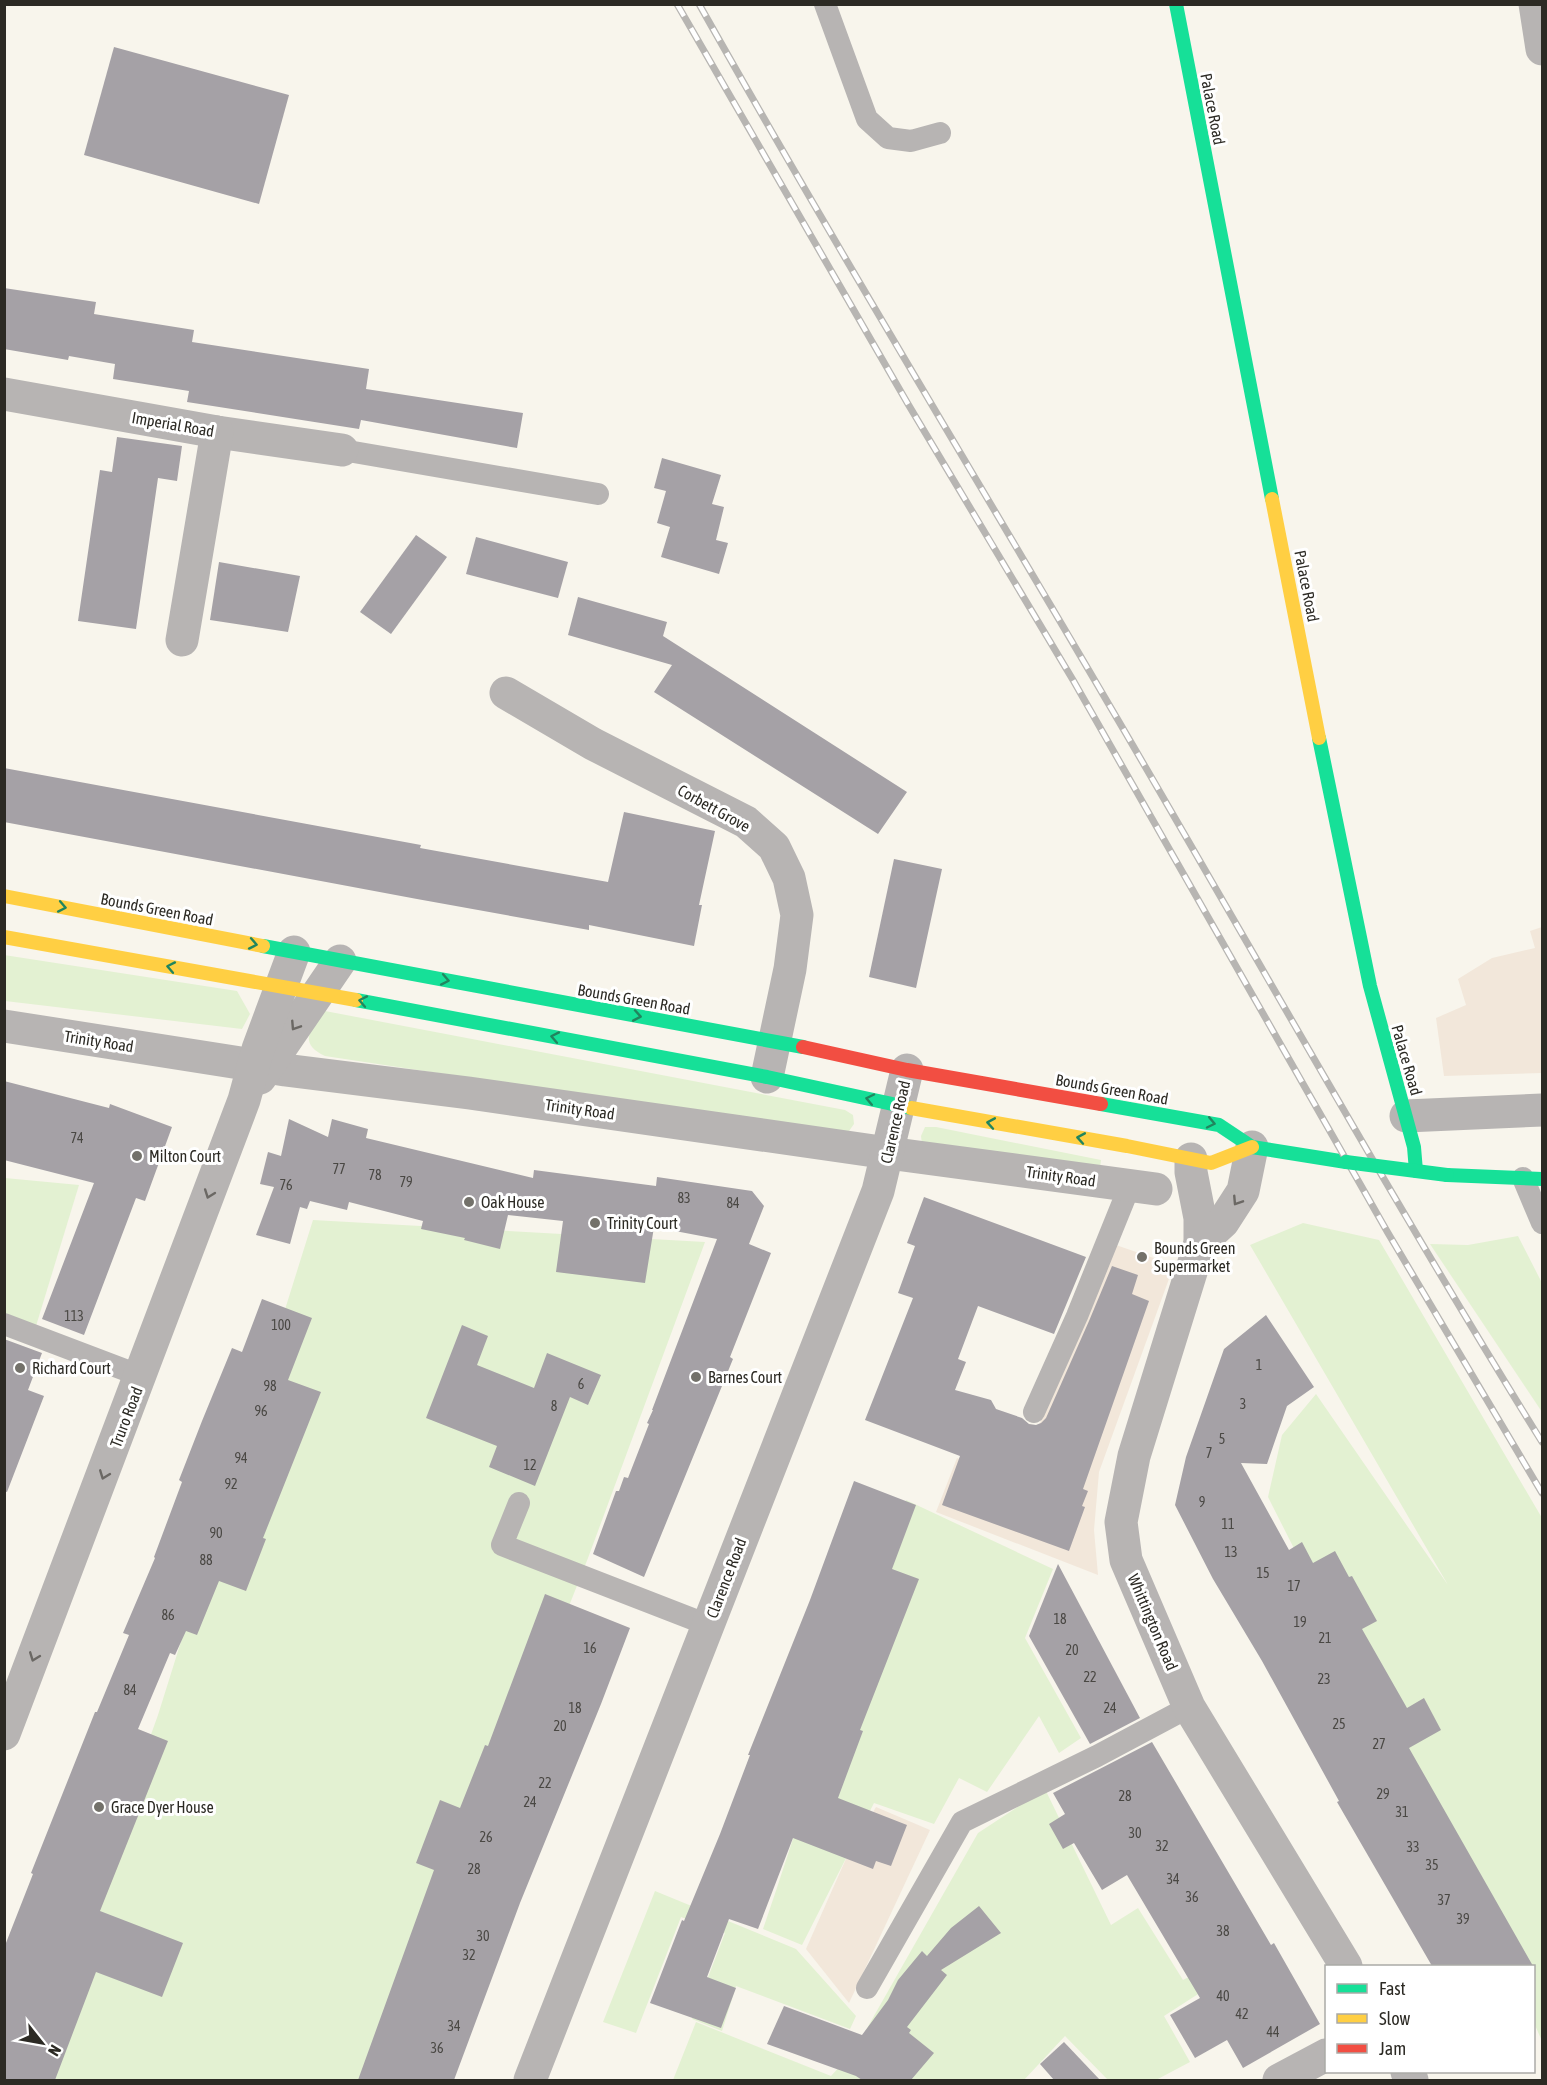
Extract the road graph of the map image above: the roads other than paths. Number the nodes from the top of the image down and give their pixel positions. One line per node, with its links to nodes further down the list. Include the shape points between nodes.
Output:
1 (825, 4): 5 (lane, via 867,119 888,138 911,141)
2 (1176, 4): 25 (main road, Palace Road, via 1331,799 1371,986)
3 (1535, 4): 4 (street)
4 (1542, 49)
5 (940, 133)
6 (4, 394): 7 (street, Imperial Road)
7 (217, 432): 8 (street, Imperial Road); 10 (street)
8 (342, 450): 9 (lane)
9 (598, 494)
10 (182, 640)
11 (506, 693): 19 (street, Corbett Grove, via 593,744 746,822 774,847 789,878 797,915)
12 (4, 896): 14 (main road, Bounds Green Road, one-way to 14)
13 (4, 937): 16 (main road, Bounds Green Road, one-way to 13)
14 (294, 952): 15 (main road, Bounds Green Road); 16 (street, Truro Road)
15 (340, 961): 17 (street, Truro Road); 19 (main road, Bounds Green Road, one-way to 19)
16 (281, 986): 17 (main road, Bounds Green Road); 20 (street, Truro Road)
17 (317, 993): 20 (street, Truro Road, one-way to 20); 22 (main road, Bounds Green Road, one-way to 17)
18 (4, 1026): 20 (street, Trinity Road)
19 (774, 1041): 21 (main road, Bounds Green Road); 22 (street, Corbett Grove)
20 (267, 1062): 27 (street, Trinity Road); 35 (street, Truro Road, one-way to 35, via 244,1100)
21 (907, 1070): 23 (street, Clarence Road); 26 (main road, Bounds Green Road, one-way to 26, via 1220,1125)
22 (767, 1077): 23 (main road, Bounds Green Road, one-way to 22)
23 (899, 1106): 27 (street, Clarence Road); 28 (main road, Bounds Green Road, one-way to 23)
24 (1542, 1110): 25 (street)
25 (1406, 1116): 29 (main road, Palace Road)
26 (1267, 1150): 28 (main road, Bounds Green Road, via 1211,1163); 29 (main road, Bounds Green Road, bridge); 33 (street, one-way to 33, via 1223,1222)
27 (888, 1153): 31 (street, Trinity Road); 38 (street, Clarence Road, via 878,1191)
28 (1191, 1159): 33 (street, Whittington Road)
29 (1416, 1171): 30 (main road, Bounds Green Road, bridge)
30 (1533, 1179): 32 (lane)
31 (1143, 1187): 36 (lane, via 1077,1316)
32 (1542, 1223)
33 (1200, 1243): 39 (street, Whittington Road, via 1134,1456 1121,1522 1126,1560)
34 (4, 1324): 35 (lane)
35 (141, 1376): 40 (street, Truro Road, one-way to 40)
36 (1034, 1412)
37 (519, 1503): 38 (lane, via 502,1545)
38 (708, 1625): 44 (street, Clarence Road)
39 (1190, 1707): 41 (street, Whittington Road); 42 (lane, via 962,1822)
40 (4, 1734)
41 (1345, 1965)
42 (867, 1988)
43 (1325, 2056): 45 (street)
44 (530, 2080)
45 (1279, 2080)

